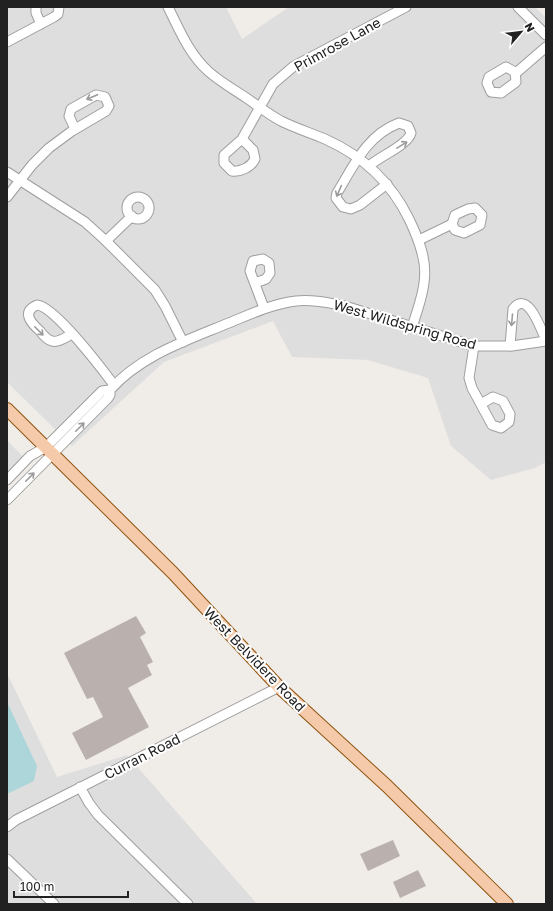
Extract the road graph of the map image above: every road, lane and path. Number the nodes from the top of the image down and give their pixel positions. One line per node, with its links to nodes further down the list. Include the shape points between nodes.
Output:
1 (36, 7): 6 (street)
2 (59, 7): 6 (street, via 56,16)
3 (406, 7): 11 (street, Primrose Lane, via 294,66 274,84)
4 (518, 7): 7 (street)
5 (171, 8): 11 (street, via 197,60 214,76)
6 (42, 24): 8 (street)
7 (546, 35)
8 (7, 42)
9 (546, 47): 10 (street)
10 (516, 73)
11 (261, 108): 13 (street, Primrose Lane); 14 (street, via 281,121 343,148)
12 (75, 129): 12 (street, one-way to 12, via 106,112 109,106 106,97 96,95 70,109 69,116); 17 (street, via 49,148)
13 (242, 139)
14 (359, 158): 15 (street); 15 (street, one-way to 14, via 408,140 411,132 408,126 399,123 375,135); 18 (street, one-way to 18, via 337,193 336,198 341,206 347,210 353,209)
15 (369, 166): 18 (street)
16 (7, 172): 17 (street)
17 (20, 181): 19 (street); 23 (street, via 85,222)
18 (386, 184): 22 (street, via 405,211)
19 (7, 197)
20 (132, 216): 23 (street)
21 (452, 224): 22 (street)
22 (419, 240): 26 (street, via 424,254 426,281)
23 (106, 241): 29 (street, via 155,290)
24 (255, 283): 25 (street)
25 (264, 308): 26 (street, West Wildspring Road, via 297,300 323,302); 29 (street, West Wildspring Road)
26 (412, 326): 30 (street, West Wildspring Road)
27 (72, 334): 27 (street, one-way to 27, via 46,307 37,305 30,310 30,322 47,338 56,341); 32 (street)
28 (546, 340): 31 (street, West Wildspring Road); 31 (street, one-way to 31, via 531,309 524,304 518,304 513,309)
29 (183, 342): 32 (street, West Wildspring Road, via 153,356)
30 (474, 346): 31 (street, West Wildspring Road); 33 (street, via 469,378)
31 (510, 346)
32 (112, 387): 35 (street, West Wildspring Road, via 102,391)
33 (481, 404)
34 (7, 409): 35 (main road, West Belvidere Road)
35 (49, 451): 36 (street, via 30,456); 37 (street, West Wildspring Road, one-way to 35); 38 (main road, West Belvidere Road, via 173,573)
36 (7, 480)
37 (7, 500)
38 (279, 687): 39 (street, Curran Road); 44 (main road, West Belvidere Road, via 387,786)
39 (80, 787): 40 (street, Curran Road); 43 (street, via 98,815)
40 (7, 827)
41 (7, 859): 42 (street)
42 (54, 904)
43 (188, 904)
44 (507, 904)

